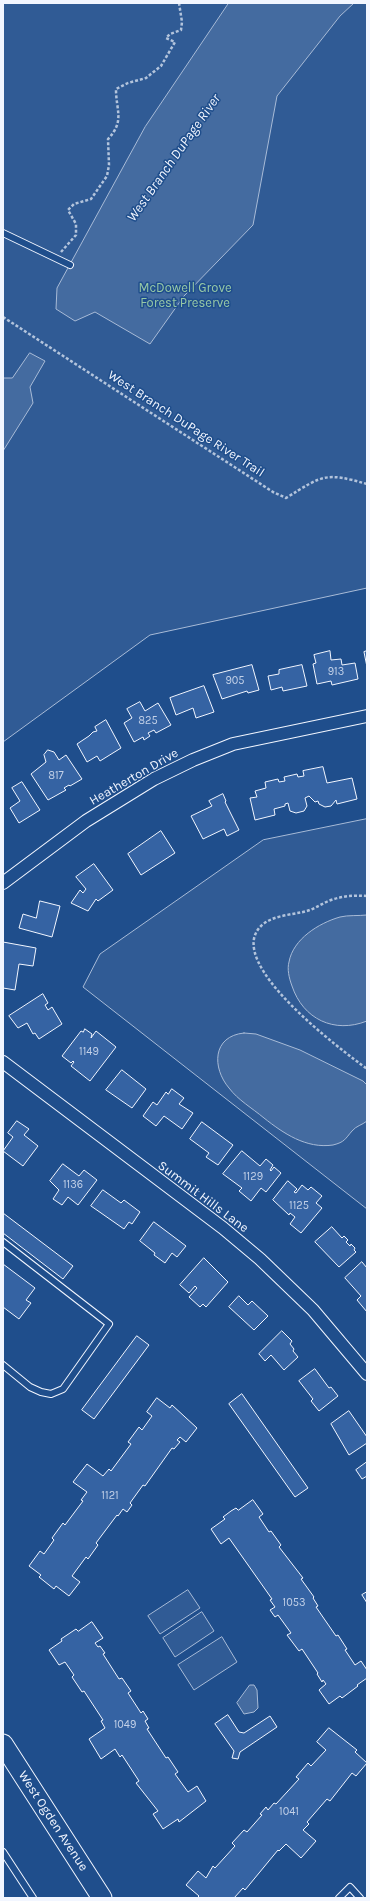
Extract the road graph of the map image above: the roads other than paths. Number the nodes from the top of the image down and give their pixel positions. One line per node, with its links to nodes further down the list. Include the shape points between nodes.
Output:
1 (3, 233): 2 (lane)
2 (70, 265)
3 (367, 716): 4 (street, Heatherton Drive, via 233,744 193,760 154,779 86,821)
4 (3, 883)
5 (3, 1062): 8 (street, Summit Hills Lane, via 223,1228 260,1259 313,1310)
6 (3, 1242): 7 (lane, via 109,1324 63,1389 51,1394 30,1387)
7 (3, 1365)
8 (367, 1374)
9 (3, 1744): 12 (main road, West Ogden Avenue)
10 (3, 1852): 11 (lane)
11 (33, 1898)
12 (102, 1898)
13 (339, 1898): 14 (lane, via 350,1887)
14 (360, 1898)

